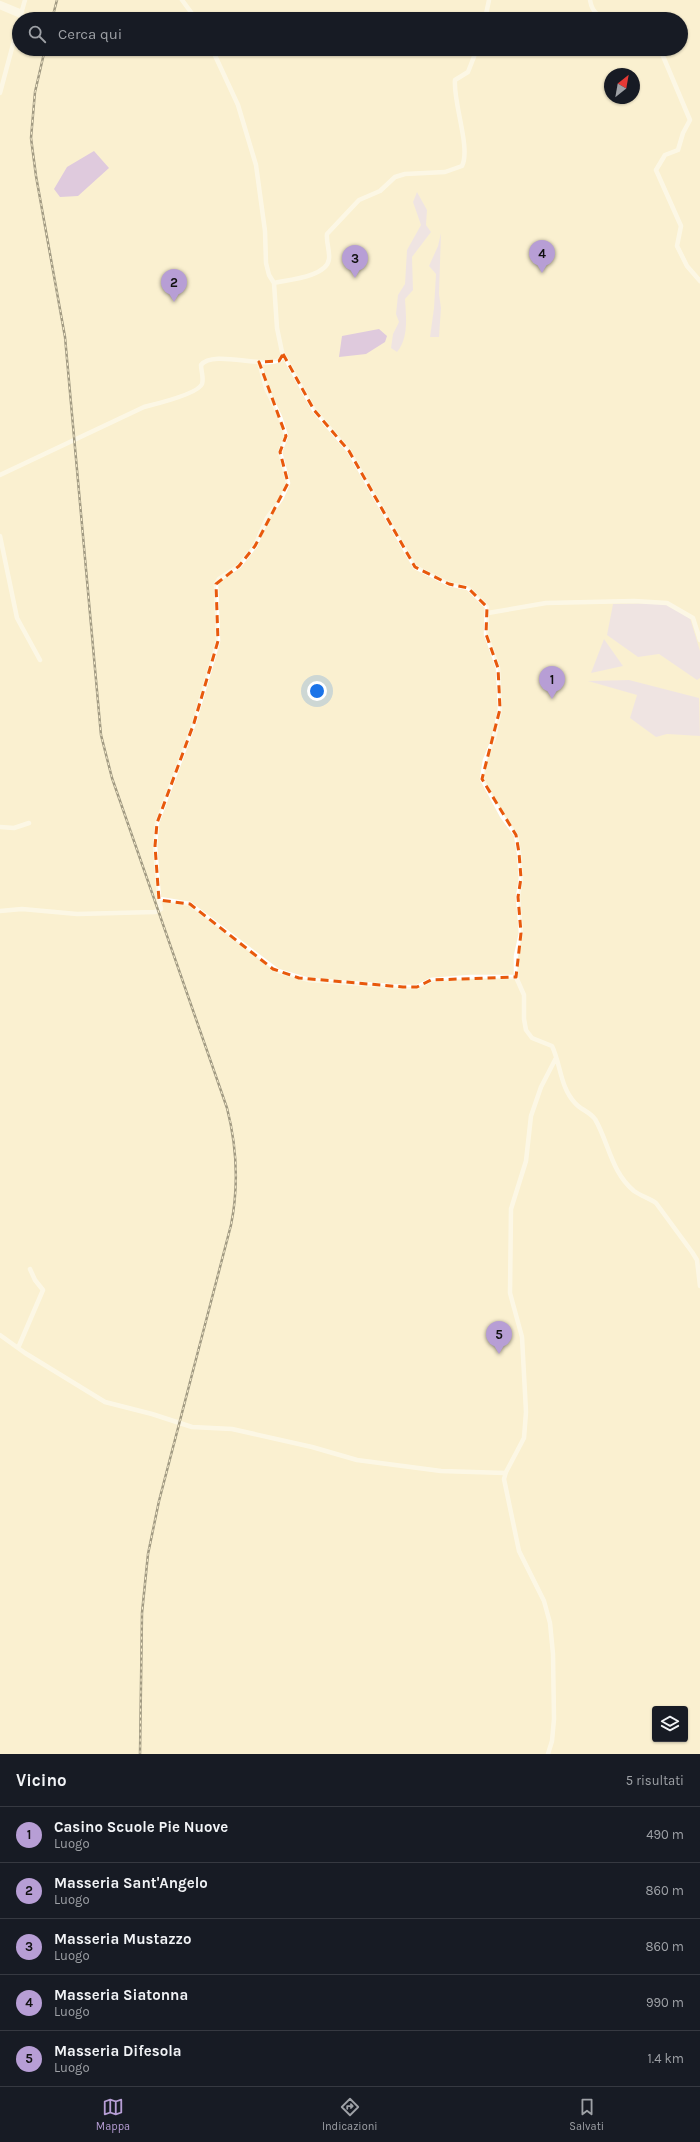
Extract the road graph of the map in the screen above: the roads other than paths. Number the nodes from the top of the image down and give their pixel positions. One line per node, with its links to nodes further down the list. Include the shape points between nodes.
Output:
1 (25, 0): 9 (street)
2 (182, 0): 10 (street)
3 (489, 0): 11 (street)
4 (590, 0): 12 (street)
5 (0, 3): 8 (street)
6 (0, 7): 7 (street)
7 (12, 12)
8 (15, 12)
9 (22, 12)
10 (191, 12)
11 (486, 12)
12 (594, 12)
13 (12, 49): 17 (street)
14 (215, 56): 19 (street, via 238,106 256,165 265,231 266,263 268,275)
15 (474, 56): 19 (street, via 468,72 455,80 454,93 464,147 462,166 445,172 395,177 380,191 358,200 327,234 329,258 323,269 313,275)
16 (664, 56): 18 (street, via 690,120 678,150 665,155 656,170 681,226 677,246 687,266)
17 (0, 92)
18 (700, 281)
19 (274, 283): 20 (street, via 277,328)
20 (283, 354): 21 (street, via 278,361); 24 (street, via 314,410 349,451 415,567 449,584 468,588 487,607)
21 (259, 362): 22 (street, via 224,359 205,361 201,365 203,381 199,388 162,404 144,407); 29 (street, via 266,388 286,436 280,452 288,483 281,499 267,518 255,546 238,566 216,584 218,641 194,723 158,823 155,846)
22 (0, 475)
23 (0, 536): 26 (street, via 17,618)
24 (488, 613): 25 (street, via 546,603 667,603 693,618); 31 (street, via 486,634 498,668 500,709 482,779 502,816 516,835 522,878 518,897 521,933 516,956)
25 (700, 640)
26 (40, 660)
27 (29, 823): 28 (street, via 14,828)
28 (0, 827)
29 (159, 900): 30 (street, via 160,909 155,912 77,914 22,909); 31 (street, via 190,904 273,968 299,978 417,987 431,980)
30 (0, 911)
31 (516, 977): 32 (street, via 524,995 524,1019 529,1035 552,1046)
32 (556, 1058): 34 (street, via 561,1079 576,1104 595,1119 617,1170 635,1192 656,1203 692,1252 697,1260); 37 (street, via 541,1087 531,1116 526,1161 511,1210 510,1293 522,1337 526,1412 524,1438)
33 (30, 1269): 36 (street, via 43,1290)
34 (700, 1286)
35 (0, 1334): 36 (street)
36 (18, 1348): 37 (street, via 105,1402 192,1427 232,1429 356,1460 441,1471)
37 (505, 1473): 38 (street, via 504,1485 519,1552 544,1600 550,1623 554,1719)
38 (548, 1754)

